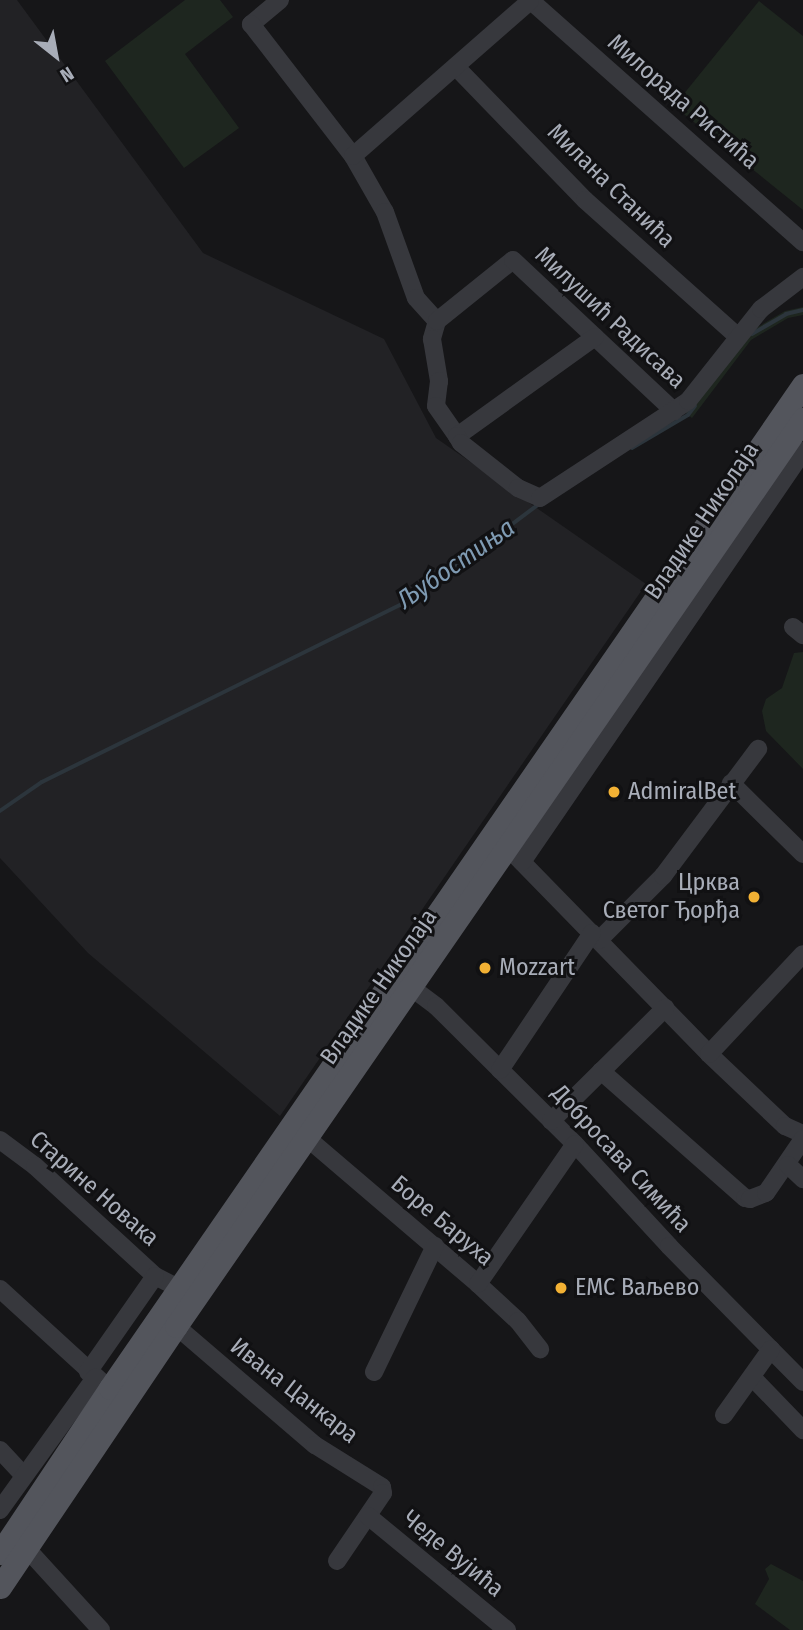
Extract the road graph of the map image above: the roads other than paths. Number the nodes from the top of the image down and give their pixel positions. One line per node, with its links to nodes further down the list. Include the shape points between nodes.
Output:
1 (281, 0): 4 (street, via 251,24)
2 (530, 0): 3 (street); 5 (street, Милорада Ристића)
3 (456, 67): 4 (street); 8 (street, Милана Станића, via 585,200)
4 (353, 156): 7 (street, via 385,212 416,298)
5 (803, 242)
6 (803, 277): 8 (street, Милушић Радисава, via 770,301)
7 (437, 321): 9 (street, Милушић Радисава, via 513,260); 13 (street, via 432,339 439,381 436,406)
8 (737, 336): 11 (street, Милушић Радисава, via 700,390)
9 (595, 337): 11 (street, Милушић Радисава); 13 (street)
10 (803, 385): 12 (main road, Владике Николаја)
11 (674, 411): 13 (street, Милушић Радисава, via 540,498 478,459)
12 (799, 416): 18 (main road, Владике Николаја); 21 (main road, Владике Николаја)
13 (457, 436)
14 (803, 450): 18 (street)
15 (758, 749): 16 (street)
16 (731, 783): 17 (street); 19 (street, via 663,876)
17 (803, 854)
18 (514, 855): 19 (street); 21 (main road, Владике Николаја)
19 (596, 936): 22 (street); 24 (street)
20 (803, 954): 23 (street)
21 (404, 982): 24 (street, Добросава Симића); 28 (main road, Владике Николаја); 37 (main road, Владике Николаја)
22 (665, 1008): 23 (street); 25 (street)
23 (709, 1054): 27 (street, via 785,1126)
24 (500, 1070): 26 (street, Добросава Симића)
25 (601, 1071): 26 (street); 31 (street, via 745,1198 766,1193)
26 (551, 1121): 30 (street, Добросава Симића)
27 (803, 1136): 31 (street)
28 (306, 1137): 33 (street, Боре Баруха); 38 (main road, Владике Николаја)
29 (0, 1140): 34 (street, Старине Новака, via 35,1166)
30 (575, 1144): 35 (street); 40 (street, Добросава Симића)
31 (788, 1165): 32 (street)
32 (803, 1179)
33 (435, 1246): 35 (street, Боре Баруха); 41 (street)
34 (155, 1276): 37 (street, Старине Новака); 44 (street, Старине Новака)
35 (478, 1284): 39 (street, Боре Баруха)
36 (0, 1289): 44 (street)
37 (180, 1289): 44 (main road, Владике Николаја)
38 (176, 1326): 50 (street, Ивана Цанкара, via 315,1445 382,1487 383,1493); 51 (main road, Владике Николаја)
39 (540, 1349)
40 (771, 1349): 42 (street, Добросава Симића); 43 (street)
41 (374, 1372)
42 (801, 1376)
43 (752, 1377): 45 (street); 46 (street)
44 (98, 1379): 48 (street, Старине Новака); 51 (main road, Владике Николаја)
45 (724, 1415)
46 (803, 1430)
47 (0, 1450): 48 (street)
48 (24, 1476): 49 (street, Старине Новака)
49 (0, 1510): 51 (street)
50 (368, 1516): 52 (street, Ивана Цанкара); 55 (street, Чеде Вујића)
51 (15, 1539): 53 (main road, Владике Николаја); 54 (street)
52 (337, 1561)
53 (0, 1587)
54 (101, 1630)
55 (507, 1630)

